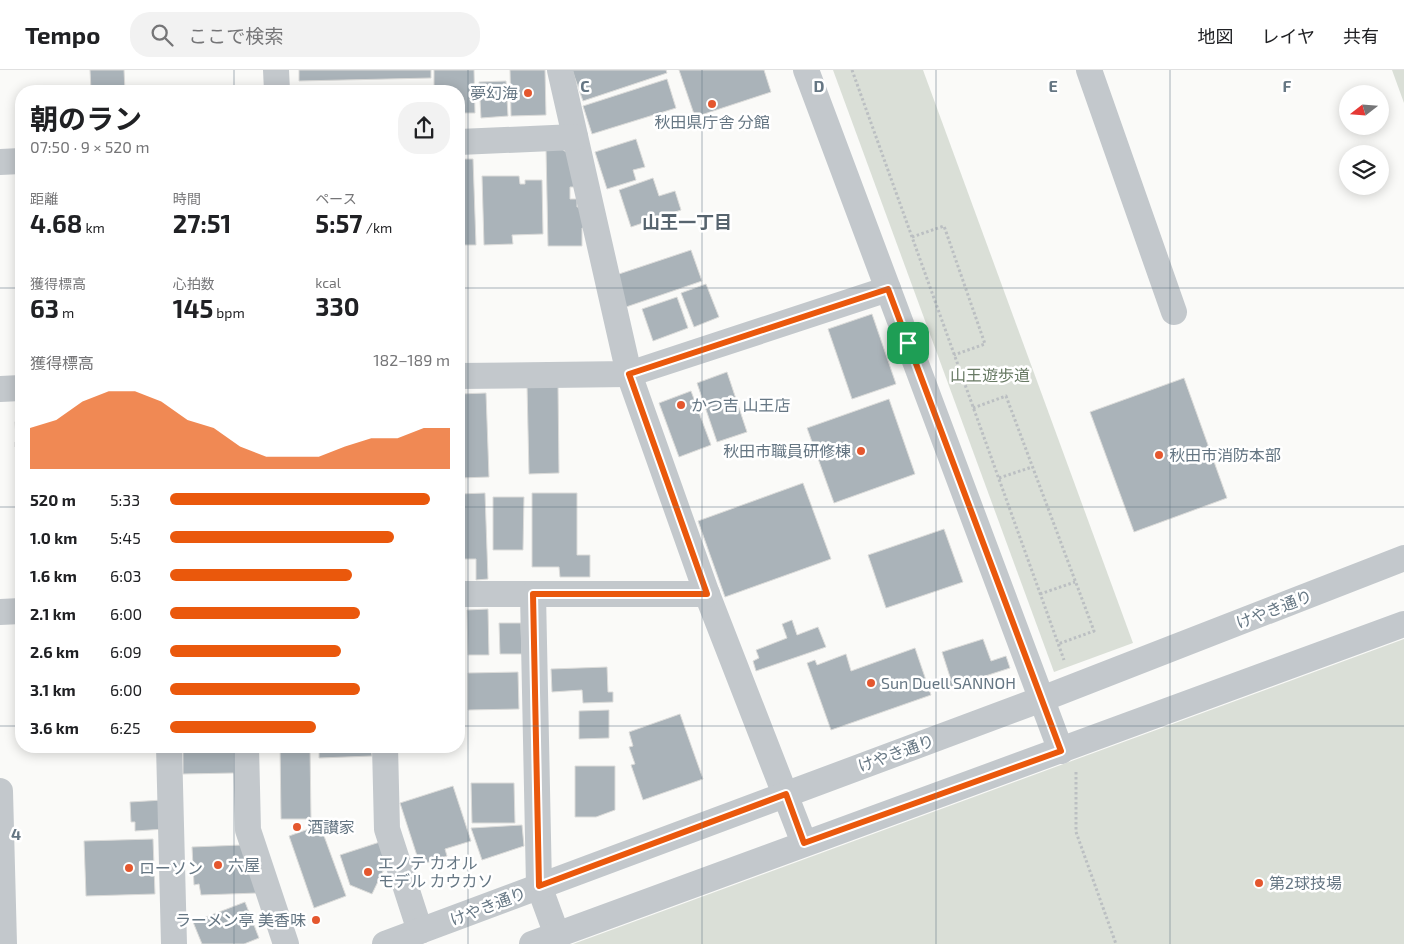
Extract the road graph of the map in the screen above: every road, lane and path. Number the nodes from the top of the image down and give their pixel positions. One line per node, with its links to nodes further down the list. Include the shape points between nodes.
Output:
1 (276, 70): 6 (street)
2 (560, 70): 7 (street)
3 (806, 70): 12 (street)
4 (852, 70): 11 (path)
5 (1090, 70): 13 (street)
6 (277, 85)
7 (575, 136): 8 (street); 15 (street)
8 (465, 142)
9 (15, 161): 10 (street)
10 (0, 162)
11 (912, 237): 14 (path); 14 (path, via 944,226 948,235 985,344)
12 (888, 289): 15 (street); 33 (street)
13 (1174, 312)
14 (954, 355): 19 (path)
15 (629, 374): 16 (street); 26 (street)
16 (465, 376)
17 (15, 388): 18 (street)
18 (0, 389)
19 (973, 408): 20 (path, via 1006,396); 21 (path)
20 (1032, 467): 21 (path); 23 (path)
21 (999, 478): 27 (path)
22 (1404, 558): 33 (street, けやき通り)
23 (1075, 582): 27 (path); 31 (path, via 1094,631)
24 (465, 594): 25 (street)
25 (533, 594): 26 (street); 41 (street)
26 (707, 594): 39 (street)
27 (1040, 594): 31 (path)
28 (15, 611): 29 (street)
29 (0, 612)
30 (1404, 624): 37 (street)
31 (1058, 644): 32 (path)
32 (1064, 660)
33 (1042, 700): 37 (street); 39 (street, けやき通り)
34 (169, 753): 45 (street)
35 (246, 753): 46 (street, via 248,830)
36 (385, 753): 42 (street, via 387,829)
37 (1068, 760): 40 (street); 49 (path, via 1076,832)
38 (0, 791): 44 (street)
39 (786, 794): 40 (street); 41 (street, けやき通り)
40 (804, 843): 43 (street)
41 (539, 886): 42 (street, けやき通り); 43 (street)
42 (420, 931): 47 (street, けやき通り)
43 (557, 935): 48 (street)
44 (4, 944)
45 (174, 944)
46 (286, 944)
47 (385, 944)
48 (532, 944)
49 (1116, 944)

